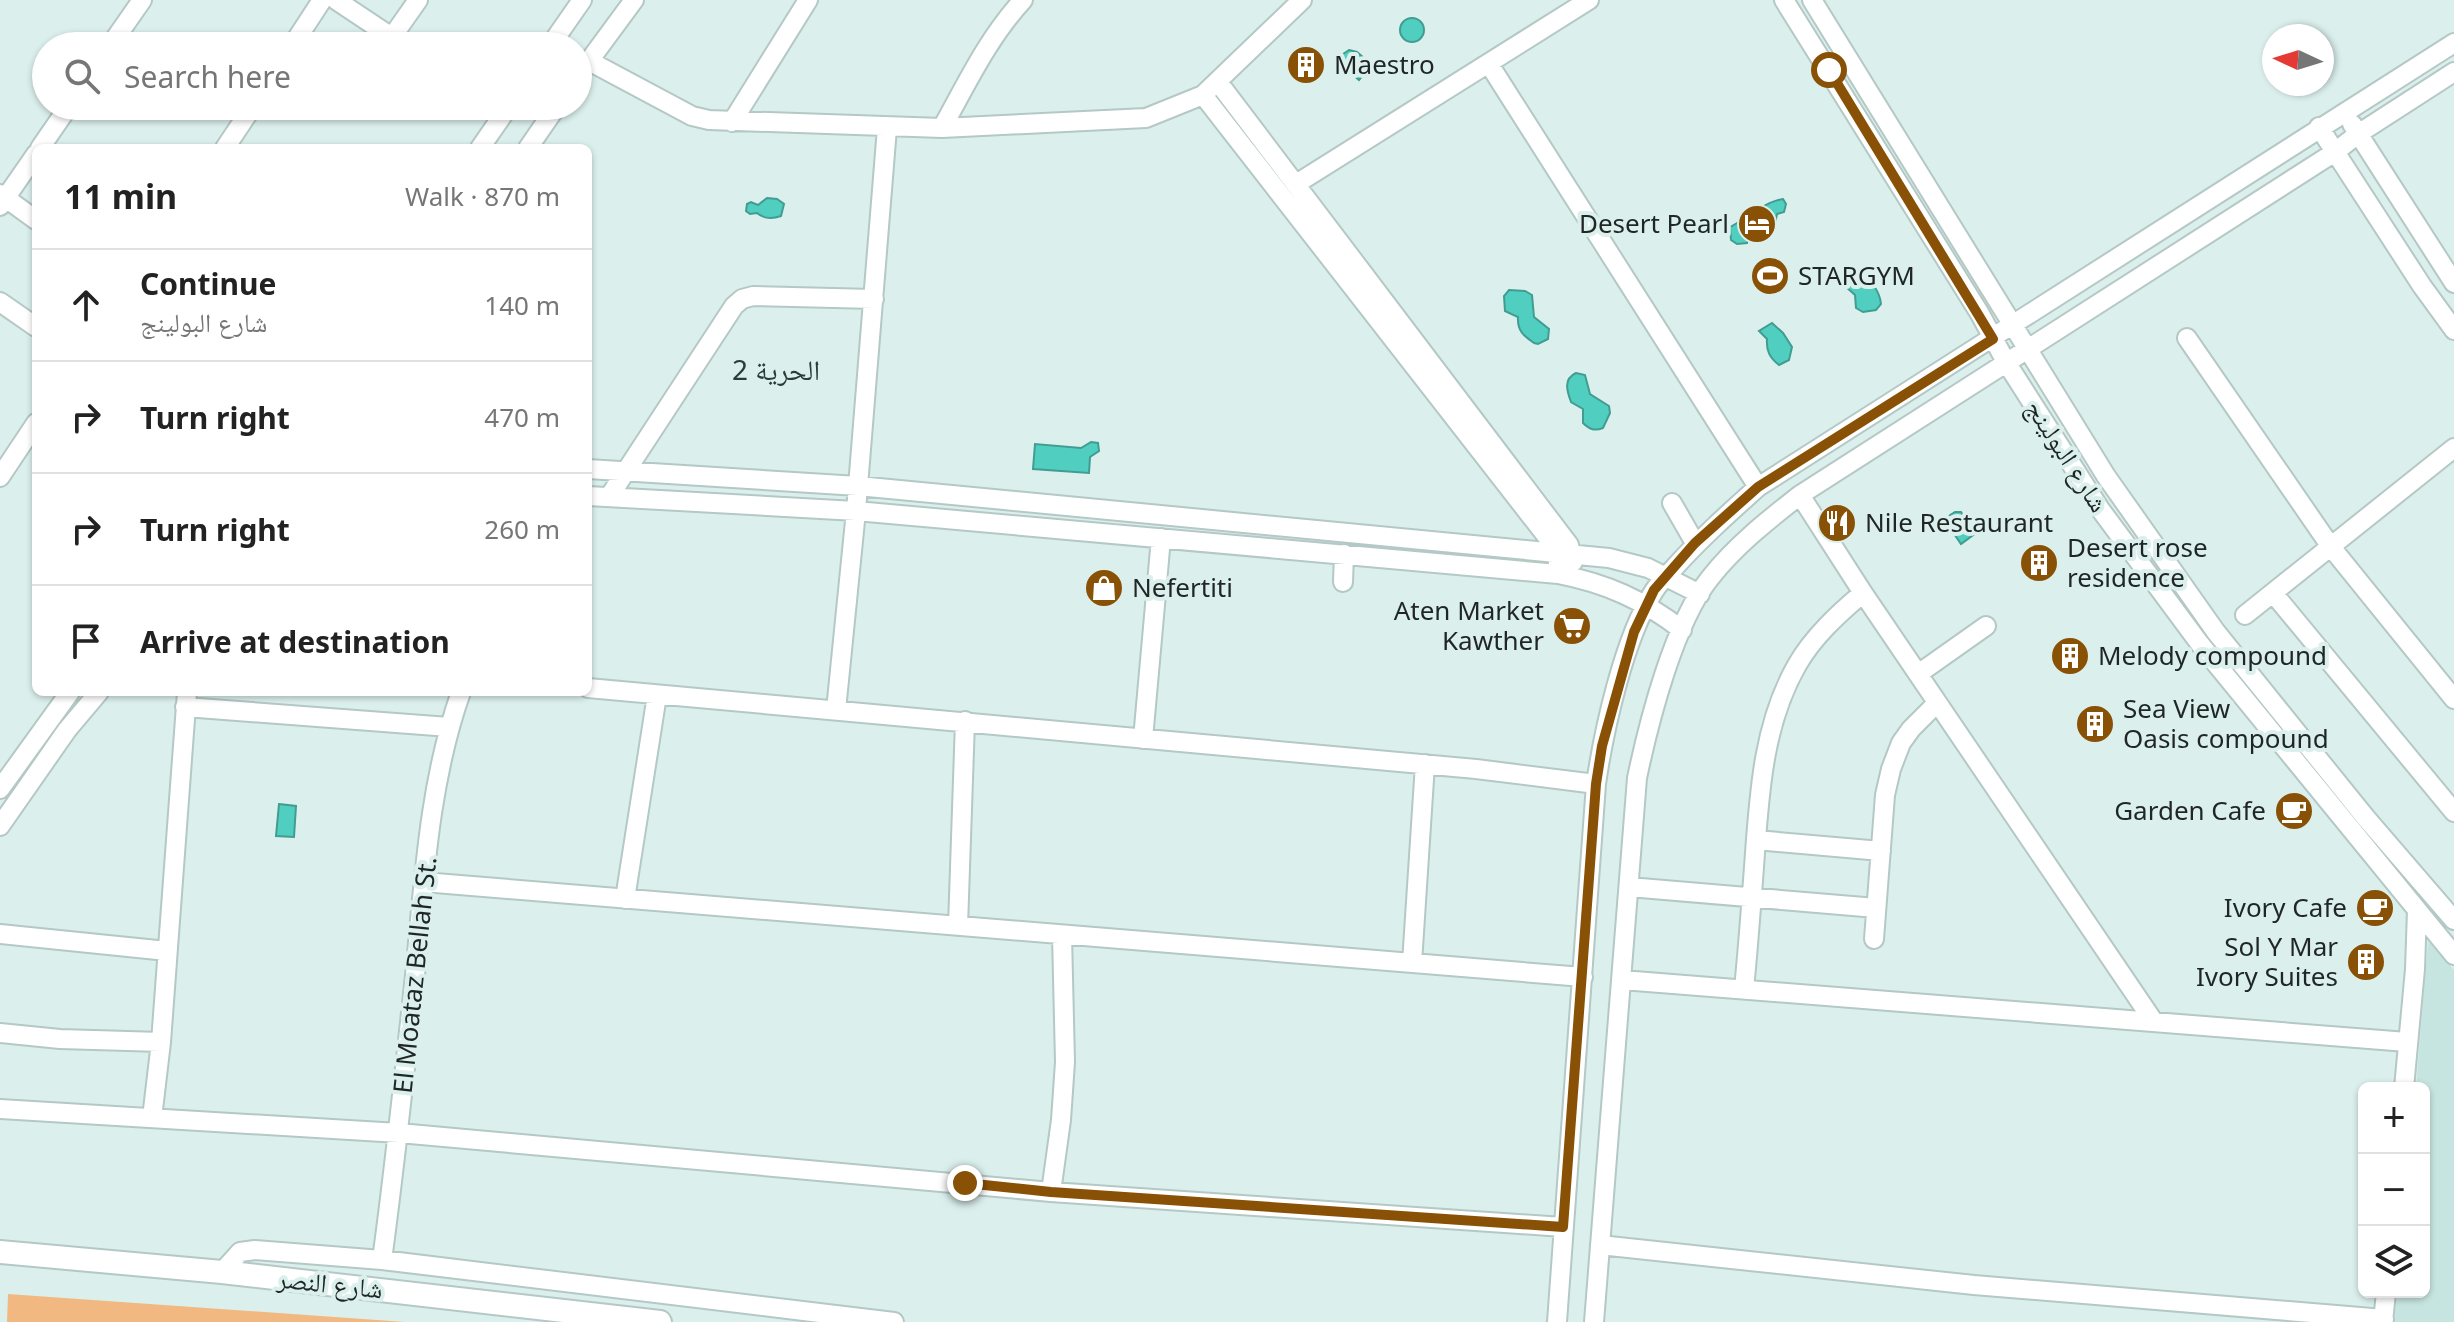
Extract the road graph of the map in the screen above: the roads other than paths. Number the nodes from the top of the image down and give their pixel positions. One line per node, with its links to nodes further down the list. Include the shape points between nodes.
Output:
1 (142, 0): 14 (street)
2 (322, 0): 15 (street)
3 (336, 0): 16 (street)
4 (418, 0): 17 (street)
5 (582, 0): 18 (street)
6 (808, 0): 31 (street)
7 (1023, 0): 34 (street, via 983,53)
8 (1302, 0): 24 (street)
9 (1589, 0): 21 (street)
10 (633, 1): 20 (street)
11 (1789, 2): 13 (street, شارع البولينج)
12 (1817, 7): 13 (street); 50 (street, شارع البولينج)
13 (1801, 26): 53 (street, شارع البولينج)
14 (120, 32)
15 (301, 32)
16 (383, 32)
17 (403, 32)
18 (560, 32)
19 (2454, 43): 26 (street)
20 (592, 57)
21 (1489, 64): 42 (street); 62 (street)
22 (2454, 72): 35 (street)
23 (592, 73): 31 (street, via 692,116)
24 (1218, 82): 25 (street); 42 (street)
25 (1203, 95): 34 (street, via 1146,118); 48 (street)
26 (2345, 111): 32 (street); 35 (street)
27 (59, 120): 36 (street)
28 (244, 120): 37 (street)
29 (495, 120): 38 (street)
30 (547, 120): 39 (street)
31 (732, 122): 33 (street)
32 (2319, 127): 40 (street); 50 (street)
33 (887, 128): 34 (street); 46 (street)
34 (942, 128)
35 (2358, 134): 40 (street); 45 (street)
36 (43, 144)
37 (228, 144)
38 (482, 144)
39 (531, 144)
40 (2335, 152): 51 (street); 54 (street)
41 (32, 159): 43 (street)
42 (1296, 184): 48 (street)
43 (2, 200): 44 (street)
44 (32, 218)
45 (2454, 283)
46 (874, 299): 59 (street, via 742,299); 61 (street)
47 (0, 302): 49 (street)
48 (1387, 318): 72 (street, via 1569,545)
49 (32, 324)
50 (2012, 326): 53 (street); 54 (street, شارع البولينج)
51 (2454, 330)
52 (2187, 338): 70 (street)
53 (1993, 339): 55 (street, شارع البولينج); 62 (street)
54 (2026, 349): 55 (street); 83 (street, شارع البولينج, via 2106,476)
55 (2006, 362): 63 (street); 84 (street, شارع البولينج, via 2100,509)
56 (32, 429): 60 (street)
57 (2454, 448): 70 (street)
58 (592, 469): 59 (street)
59 (625, 472): 61 (street); 65 (street)
60 (0, 477)
61 (858, 486): 67 (street); 72 (street)
62 (1758, 487): 69 (street)
63 (1800, 495): 76 (street); 78 (street, via 1756,530)
64 (592, 496): 65 (street)
65 (609, 497): 67 (street)
66 (1672, 503): 69 (street)
67 (856, 511): 68 (street); 94 (street)
68 (1161, 538): 71 (street); 97 (street)
69 (1695, 543): 74 (street)
70 (2331, 547): 77 (street); 92 (street)
71 (1344, 554): 73 (street); 75 (street)
72 (1564, 554): 73 (street); 74 (street, via 1629,562)
73 (1566, 575): 79 (street)
74 (1667, 576): 78 (street); 79 (street)
75 (1343, 582)
76 (1863, 593): 85 (street); 103 (street, via 1830,621 1797,664 1776,712 1766,748)
77 (2273, 593): 80 (street); 101 (street)
78 (1700, 594): 82 (street)
79 (1647, 605): 82 (street); 99 (street, via 1615,694)
80 (2245, 615)
81 (1986, 626): 85 (street)
82 (1682, 630): 106 (street, via 1637,778)
83 (2216, 632): 84 (street); 111 (street, شارع البولينج)
84 (2200, 644): 110 (street, شارع البولينج)
85 (1918, 674): 93 (street)
86 (592, 688): 87 (street)
87 (657, 695): 94 (street); 108 (street)
88 (67, 696): 100 (street)
89 (96, 696): 102 (street)
90 (460, 696): 96 (street, El Moataz Bellah St.)
91 (186, 699): 96 (street); 116 (street)
92 (2454, 699)
93 (1937, 703): 104 (street, via 1901,743 1891,769); 122 (street)
94 (836, 710): 95 (street)
95 (965, 721): 97 (street); 112 (street)
96 (449, 727): 105 (street, El Moataz Bellah St.)
97 (1143, 739): 98 (street)
98 (1425, 764): 99 (street); 118 (street)
99 (1596, 784): 119 (street)
100 (0, 789)
101 (2454, 812)
102 (0, 826)
103 (1756, 840): 104 (street); 107 (street)
104 (1881, 851): 109 (street)
105 (423, 882): 108 (street); 129 (street, El Moataz Bellah St.)
106 (1629, 887): 107 (street); 120 (street)
107 (1752, 897): 109 (street); 121 (street)
108 (625, 899): 112 (street)
109 (1876, 908): 115 (street)
110 (2417, 910): 117 (street, شارع البولينج); 125 (street)
111 (2454, 920)
112 (958, 926): 114 (street)
113 (0, 934): 116 (street)
114 (1062, 935): 118 (street); 130 (street, via 1065,1062)
115 (1874, 939)
116 (167, 951): 124 (street)
117 (2453, 951)
118 (1412, 963): 119 (street)
119 (1583, 977): 131 (street)
120 (1622, 980): 121 (street); 132 (street)
121 (1744, 989): 122 (street)
122 (2154, 1022): 125 (street)
123 (0, 1033): 124 (street)
124 (161, 1042): 128 (street)
125 (2407, 1042): 126 (street)
126 (2404, 1082)
127 (0, 1109): 128 (street)
128 (152, 1118): 129 (street)
129 (399, 1133): 130 (street); 134 (street, El Moataz Bellah St.)
130 (1051, 1192): 131 (street)
131 (1563, 1227): 141 (street)
132 (1600, 1245): 138 (street, via 1974,1285); 142 (street)
133 (0, 1252): 135 (main road, شارع النصر)
134 (382, 1260): 135 (street, via 255,1250 240,1252); 140 (street)
135 (222, 1272): 137 (main road, شارع النصر)
136 (2386, 1298): 138 (street)
137 (589, 1318): 139 (main road, شارع النصر)
138 (2384, 1320)
139 (660, 1322)
140 (894, 1322)
141 (1557, 1322)
142 (1594, 1322)

